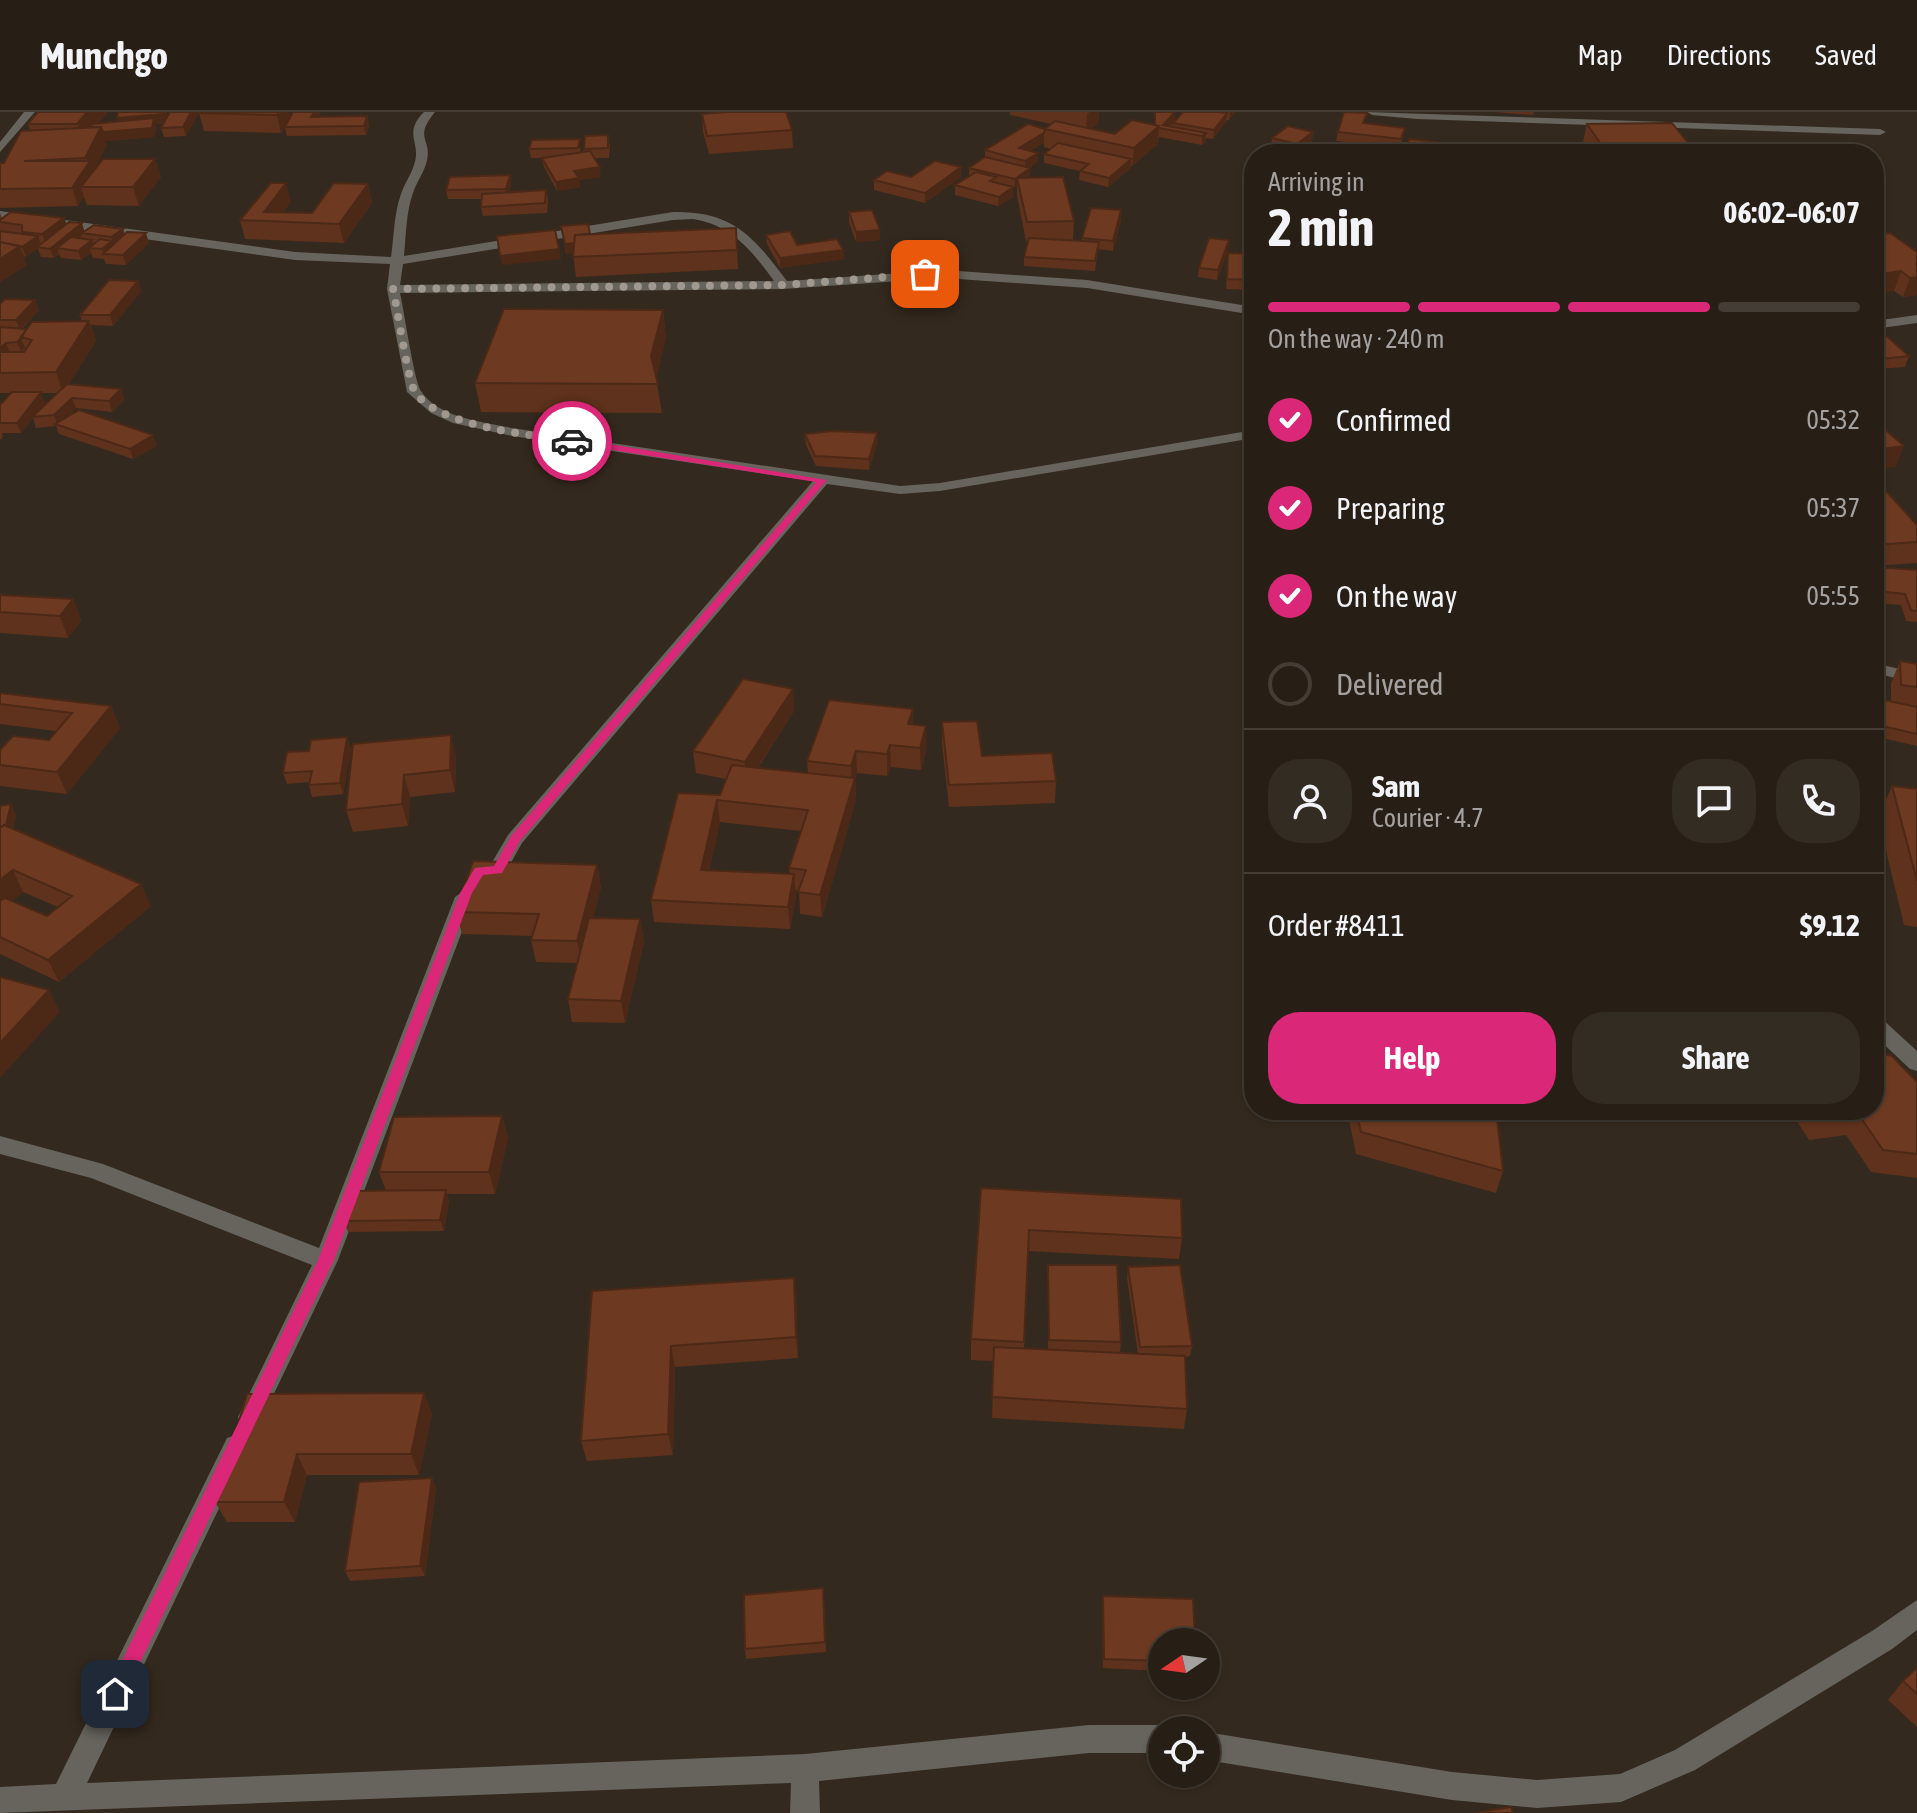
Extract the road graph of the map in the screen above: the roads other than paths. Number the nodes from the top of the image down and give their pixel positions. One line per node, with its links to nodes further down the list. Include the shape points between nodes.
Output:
1 (30, 112): 5 (street)
2 (430, 112): 7 (street, via 417,134 421,163 406,195)
3 (1372, 112): 4 (street)
4 (1880, 132)
5 (0, 149)
6 (0, 215): 7 (street, via 295,256)
7 (397, 261): 8 (street, via 695,215 727,224); 9 (street)
8 (783, 285): 9 (street); 10 (street, via 944,274 1087,284)
9 (393, 289): 14 (street, via 414,392 458,420)
10 (1244, 309)
11 (1917, 319): 12 (street)
12 (1884, 324)
13 (1244, 436): 14 (street, via 940,487 900,490)
14 (822, 480): 20 (street, via 515,839 497,870 479,871 466,893)
15 (1884, 670): 16 (street)
16 (1917, 678)
17 (1884, 1032): 18 (street)
18 (1917, 1063)
19 (0, 1145): 20 (street, via 95,1170)
20 (326, 1260): 25 (street)
21 (1917, 1613): 23 (street, via 1882,1640 1685,1760 1621,1788 1537,1794 1452,1786)
22 (1148, 1739): 24 (street, via 1089,1739)
23 (1220, 1748)
24 (805, 1768): 25 (street); 27 (street)
25 (65, 1797): 26 (street)
26 (0, 1801)
27 (805, 1813)

